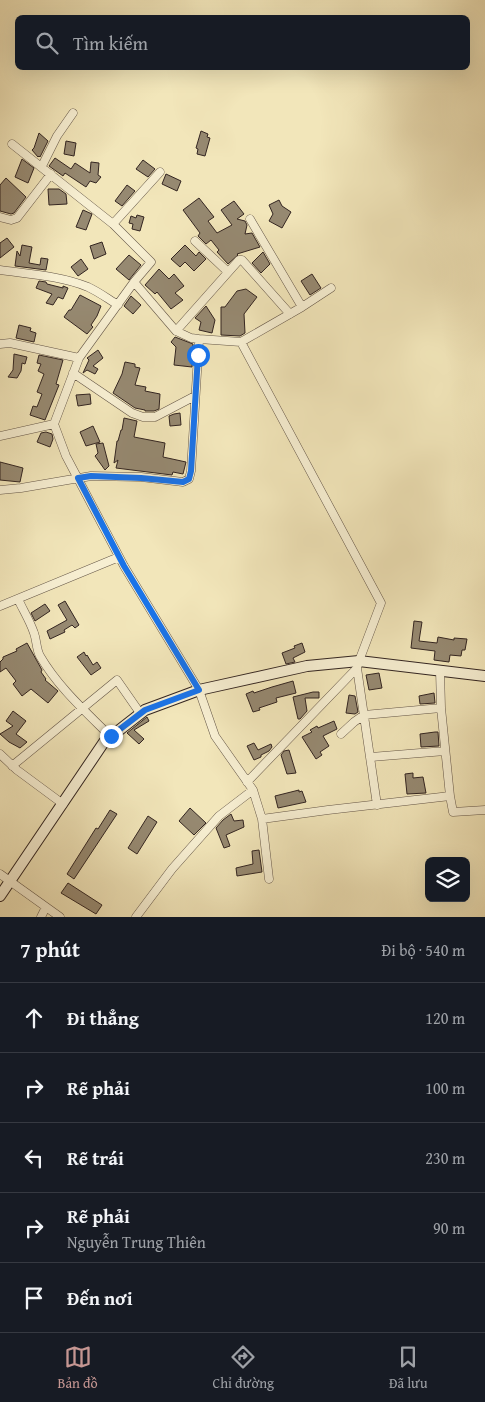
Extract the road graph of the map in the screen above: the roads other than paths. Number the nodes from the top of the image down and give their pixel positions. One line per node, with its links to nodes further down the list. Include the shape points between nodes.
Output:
1 (73, 113): 3 (street)
2 (12, 144): 3 (street)
3 (42, 166): 5 (street)
4 (160, 172): 8 (street)
5 (51, 174): 6 (street, via 17,218); 8 (street)
6 (0, 217)
7 (250, 219): 15 (street)
8 (113, 224): 12 (street, via 151,262)
9 (195, 241): 11 (street)
10 (0, 270): 14 (street, via 79,285)
11 (228, 272): 16 (street, via 242,260); 17 (street)
12 (134, 282): 14 (street); 17 (street)
13 (330, 288): 15 (street)
14 (118, 305): 21 (street)
15 (302, 307): 16 (street)
16 (290, 314): 19 (street)
17 (176, 331): 18 (street)
18 (199, 339): 19 (street); 23 (street)
19 (241, 342): 31 (street, via 381,603)
20 (0, 344): 21 (street, via 10,343)
21 (79, 358): 22 (street)
22 (73, 373): 23 (street, via 143,417 155,418); 24 (street)
23 (195, 396): 26 (street, via 189,479 183,482)
24 (54, 424): 25 (street); 26 (street)
25 (0, 436)
26 (78, 478): 27 (street); 28 (street)
27 (0, 490)
28 (119, 557): 29 (street); 34 (street)
29 (18, 598): 30 (street); 35 (street, via 35,634 40,655 64,690)
30 (0, 606)
31 (358, 665): 32 (street); 34 (street, via 307,666); 38 (street); 45 (street)
32 (440, 670): 33 (street); 36 (street)
33 (485, 676)
34 (199, 690): 37 (street); 45 (street, via 215,736)
35 (82, 708): 37 (street, via 117,680); 40 (street); 44 (street)
36 (441, 708): 38 (street); 41 (street)
37 (140, 713): 40 (street)
38 (364, 715): 39 (street); 43 (street)
39 (341, 734)
40 (111, 736): 48 (street)
41 (445, 751): 43 (street); 47 (street)
42 (0, 754): 44 (street)
43 (371, 758): 49 (street)
44 (12, 766): 48 (street)
45 (247, 782): 46 (street)
46 (253, 790): 51 (street); 59 (street, via 220,816 172,868)
47 (450, 796): 49 (street); 50 (street, via 453,812)
48 (63, 804): 54 (street)
49 (377, 805): 51 (street)
50 (485, 810)
51 (262, 819): 53 (street)
52 (0, 874): 54 (street)
53 (269, 879)
54 (10, 881): 55 (street); 56 (street)
55 (0, 896)
56 (46, 907): 57 (street); 58 (street)
57 (41, 917)
58 (60, 917)
59 (136, 917)

